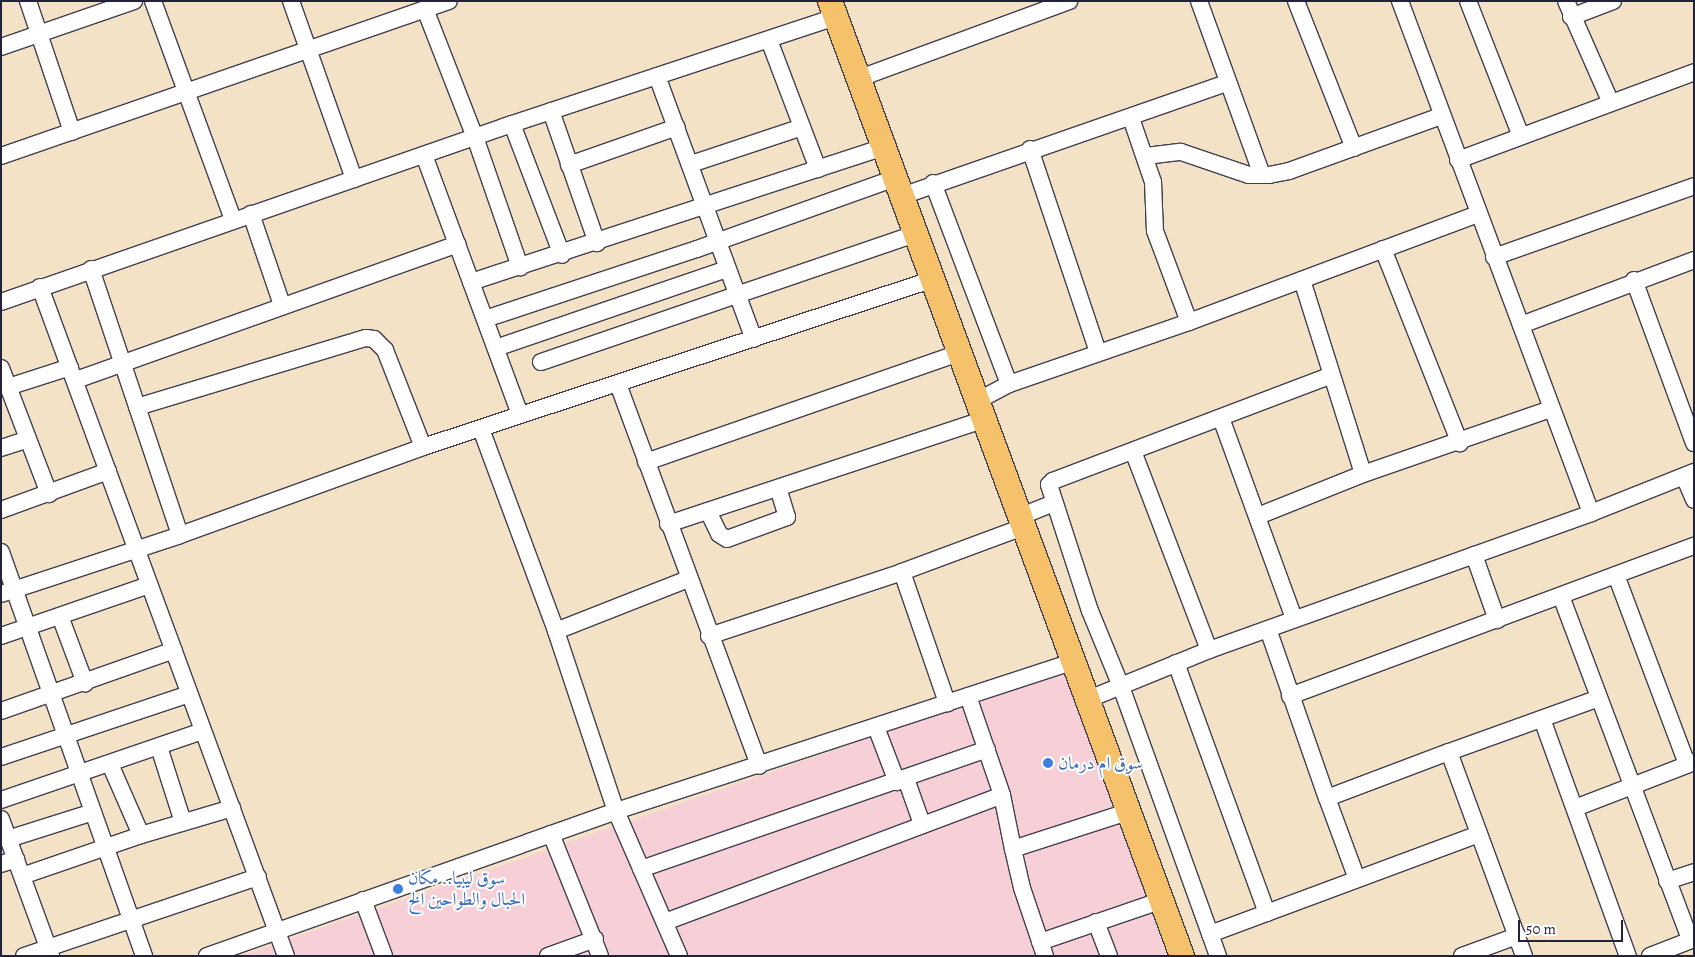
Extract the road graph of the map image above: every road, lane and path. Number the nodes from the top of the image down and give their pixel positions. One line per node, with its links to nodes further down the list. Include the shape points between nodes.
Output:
1 (28, 1): 15 (street)
2 (134, 1): 15 (street)
3 (153, 1): 23 (street)
4 (291, 1): 18 (street)
5 (449, 1): 12 (street)
6 (1069, 1): 21 (street)
7 (1199, 1): 22 (street)
8 (1296, 1): 35 (street)
9 (1400, 1): 26 (street)
10 (1468, 1): 32 (street)
11 (1613, 1): 14 (street)
12 (425, 9): 18 (street); 33 (street)
13 (833, 9): 16 (street); 21 (highway)
14 (1569, 9): 24 (street)
15 (39, 35): 17 (street); 31 (street)
16 (769, 40): 20 (street); 30 (street)
17 (1, 47)
18 (308, 50): 23 (street); 45 (street)
19 (1694, 72): 24 (street)
20 (657, 76): 25 (street); 29 (street)
21 (860, 78): 34 (highway)
22 (1227, 83): 27 (street); 44 (street)
23 (187, 92): 31 (street); 52 (street)
24 (1611, 103): 32 (street)
25 (551, 111): 28 (street); 42 (street)
26 (1441, 116): 35 (street); 40 (street)
27 (1131, 118): 36 (street); 39 (street)
28 (512, 124): 33 (street); 58 (street)
29 (677, 127): 41 (street); 42 (street)
30 (802, 128): 41 (street); 43 (street)
31 (72, 132): 38 (street)
32 (1521, 136): 40 (street)
33 (475, 137): 37 (street); 61 (street)
34 (884, 146): 43 (street); 48 (highway)
35 (1354, 148): 44 (street, via 1289,171)
36 (1030, 149): 46 (street); 78 (street)
37 (424, 155): 45 (street); 56 (street)
38 (1, 156)
39 (1146, 156): 44 (street, via 1189,153 1249,174); 73 (street, via 1153,182 1155,231)
40 (1458, 160): 51 (street)
41 (691, 164): 49 (street)
42 (568, 165): 55 (street)
43 (818, 169): 49 (street)
44 (1262, 175)
45 (354, 179): 50 (street)
46 (933, 184): 48 (street); 85 (street)
47 (1694, 186): 59 (street)
48 (899, 187): 53 (highway); 54 (street)
49 (704, 205): 54 (street); 55 (street)
50 (251, 214): 52 (street); 71 (street)
51 (1478, 214): 57 (street); 59 (street)
52 (233, 220): 62 (street)
53 (917, 233): 64 (highway); 70 (street)
54 (716, 242): 63 (street); 72 (street)
55 (597, 243): 58 (street)
56 (457, 244): 67 (street); 71 (street)
57 (1383, 249): 65 (street); 94 (street)
58 (562, 255): 61 (street)
59 (1494, 257): 74 (street)
60 (1694, 260): 66 (street)
61 (520, 268): 67 (street)
62 (91, 269): 68 (street); 79 (street)
63 (727, 269): 70 (street); 76 (street)
64 (934, 279): 75 (street); 77 (highway)
65 (1302, 280): 73 (street); 83 (street)
66 (1634, 280): 74 (street); 95 (street)
67 (471, 282): 72 (street)
68 (40, 287): 69 (street); 82 (street)
69 (3, 296)
70 (738, 296): 75 (street); 80 (street)
71 (282, 305): 79 (street)
72 (485, 319): 76 (street)
73 (1189, 322): 78 (street)
74 (1521, 325): 89 (street)
75 (754, 339): 84 (street)
76 (496, 348): 90 (street)
77 (961, 352): 88 (highway); 99 (street)
78 (1098, 352): 85 (street)
79 (121, 361): 82 (street); 87 (street)
80 (541, 362)
81 (1, 368): 86 (street)
82 (73, 373): 86 (street); 100 (street)
83 (1330, 376): 91 (street); 101 (street)
84 (618, 384): 90 (street); 99 (street)
85 (1009, 384): 88 (street)
86 (8, 387): 93 (street)
87 (138, 407): 96 (street, via 366,338 374,339 385,350); 113 (street)
88 (982, 410): 103 (street); 111 (highway)
89 (1551, 410): 94 (street); 109 (street)
90 (520, 415): 92 (street)
91 (1221, 418): 98 (street); 110 (street)
92 (482, 428): 96 (street); 129 (street)
93 (28, 439): 97 (street); 104 (street)
94 (1460, 443): 101 (street)
95 (1694, 443)
96 (424, 447): 113 (street)
97 (1, 448)
98 (1134, 451): 106 (street, via 1053,480 1049,487); 133 (street)
99 (646, 462): 112 (street)
100 (108, 471): 104 (street); 115 (street)
101 (1363, 474): 110 (street)
102 (1689, 474): 105 (street); 109 (street)
103 (778, 488): 108 (street); 108 (street, via 787,518 727,539 720,534)
104 (49, 494): 107 (street)
105 (1694, 500)
106 (1054, 503): 111 (street); 137 (street, via 1090,611)
107 (1, 510)
108 (708, 511): 112 (street)
109 (1592, 513): 117 (street)
110 (1258, 516): 125 (street)
111 (1021, 522): 118 (street); 134 (highway)
112 (668, 524): 120 (street)
113 (180, 535): 115 (street)
114 (1694, 546): 119 (street)
115 (136, 550): 121 (street); 122 (street)
116 (1, 552): 122 (street)
117 (1474, 555): 125 (street); 126 (street)
118 (902, 572): 131 (street); 144 (street)
119 (1616, 575): 123 (street); 154 (street)
120 (688, 579): 129 (street); 131 (street)
121 (149, 585): 124 (street); 132 (street)
122 (9, 592): 127 (street)
123 (1561, 596): 126 (street); 142 (street)
124 (60, 616): 127 (street); 136 (street)
125 (1294, 619): 128 (street)
126 (1497, 620): 141 (street)
127 (29, 627): 130 (street); 138 (street)
128 (1268, 629): 133 (street); 141 (street)
129 (556, 631): 165 (street)
130 (1, 636)
131 (709, 636): 156 (street)
132 (174, 650): 136 (street); 139 (street)
133 (1209, 650): 135 (street)
134 (1074, 660): 140 (street); 143 (highway)
135 (1176, 663): 137 (street); 186 (street)
136 (85, 683): 138 (street)
137 (1120, 684): 143 (street); 191 (street)
138 (52, 694): 145 (street); 149 (street)
139 (189, 694): 148 (street); 149 (street)
140 (968, 696): 144 (street); 151 (street)
141 (1290, 696): 161 (street)
142 (1599, 698): 146 (street); 159 (street)
143 (1089, 699): 166 (highway)
144 (947, 703): 147 (street)
145 (1, 711)
146 (1542, 719): 152 (street); 164 (street)
147 (876, 727): 156 (street); 158 (street)
148 (203, 731): 150 (street); 163 (street)
149 (66, 736): 153 (street); 157 (street)
150 (159, 747): 155 (street); 169 (street)
151 (987, 749): 158 (street); 160 (street)
152 (1449, 752): 161 (street); 173 (street)
153 (1, 757)
154 (1691, 763): 159 (street)
155 (110, 764): 157 (street); 171 (street)
156 (759, 766): 165 (street)
157 (80, 774): 162 (street); 167 (street)
158 (901, 780): 170 (street); 178 (street)
159 (1632, 785): 164 (street); 183 (street)
160 (1002, 795): 170 (street); 176 (street)
161 (1327, 798): 182 (street)
162 (1, 800)
163 (232, 808): 169 (street); 181 (street)
164 (1575, 808): 210 (street)
165 (616, 811): 172 (street); 178 (street)
166 (1130, 811): 176 (street); 185 (highway)
167 (93, 812): 174 (street); 175 (street)
168 (1, 819): 174 (street)
169 (183, 822): 171 (street)
170 (922, 824): 188 (street)
171 (141, 834): 175 (street)
172 (551, 834): 184 (street); 193 (street)
173 (1479, 834): 182 (street); 192 (street)
174 (8, 839): 177 (street)
175 (105, 846): 180 (street); 187 (street)
176 (1013, 849): 195 (street)
177 (9, 862): 180 (street)
178 (641, 869): 188 (street)
179 (1694, 872): 183 (street)
180 (22, 876): 196 (street)
181 (258, 877): 187 (street); 190 (street)
182 (1357, 879): 186 (street)
183 (1667, 881): 194 (street)
184 (363, 900): 190 (street); 201 (street)
185 (1163, 900): 189 (street); 206 (highway)
186 (1267, 913): 191 (street)
187 (131, 918): 196 (street); 198 (street)
188 (665, 922): 204 (street)
189 (1096, 922): 195 (street); 205 (street)
190 (278, 931): 199 (street); 200 (street)
191 (1210, 934): 207 (street)
192 (1517, 936): 208 (street); 209 (street)
193 (595, 939): 202 (street); 203 (street)
194 (1692, 939): 211 (street)
195 (1042, 949)
196 (49, 951): 197 (street)
197 (24, 956)
198 (144, 956)
199 (207, 956)
200 (286, 956)
201 (384, 956)
202 (548, 956)
203 (600, 956)
204 (679, 956)
205 (1109, 956)
206 (1182, 956)
207 (1218, 956)
208 (1462, 956)
209 (1524, 956)
210 (1628, 956)
211 (1650, 956)

